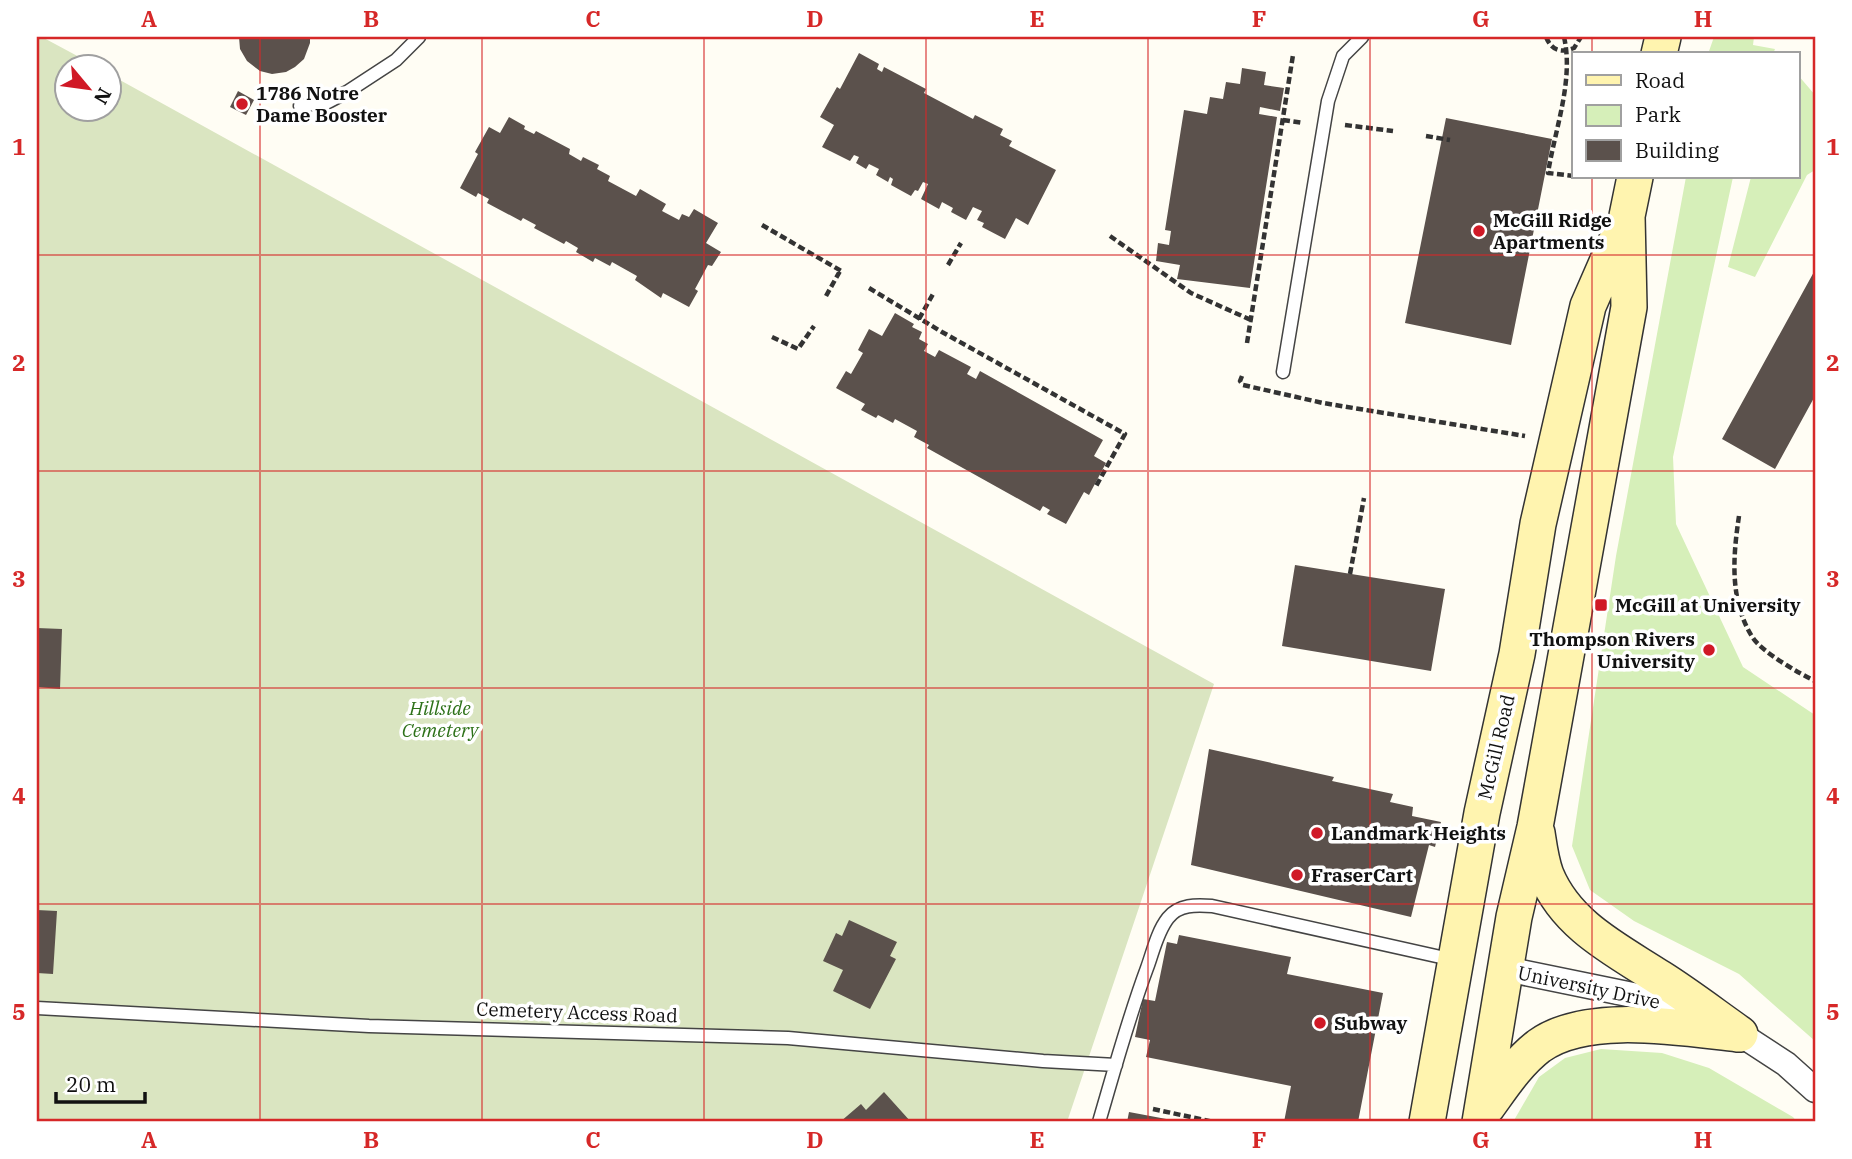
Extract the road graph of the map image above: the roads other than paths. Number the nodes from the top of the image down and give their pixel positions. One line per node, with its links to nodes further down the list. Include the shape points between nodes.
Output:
1 (419, 37): 3 (lane, via 396,60 346,92 328,102)
2 (1362, 37): 6 (lane, via 1343,56 1328,100)
3 (300, 106)
4 (1635, 178): 5 (main road, McGill Road)
5 (1627, 216): 7 (main road, McGill Road, via 1629,307); 8 (main road, McGill Road, via 1588,306 1551,464)
6 (1283, 372)
7 (1535, 827): 9 (main road, McGill Road); 11 (main road, via 1546,874 1586,930)
8 (1455, 960): 9 (main road); 12 (lane, via 1212,906 1181,908 1168,918 1159,936); 16 (main road, McGill Road)
9 (1506, 969): 11 (street, University Drive, via 1657,1000); 14 (main road, McGill Road)
10 (37, 1008): 12 (lane, Cemetery Access Road, via 369,1026 788,1038)
11 (1740, 1034): 13 (street, University Drive); 14 (main road, via 1651,1024 1567,1032 1541,1045 1514,1068)
12 (1116, 1065): 15 (lane)
13 (1815, 1090)
14 (1481, 1119)
15 (1099, 1122)
16 (1427, 1122)

